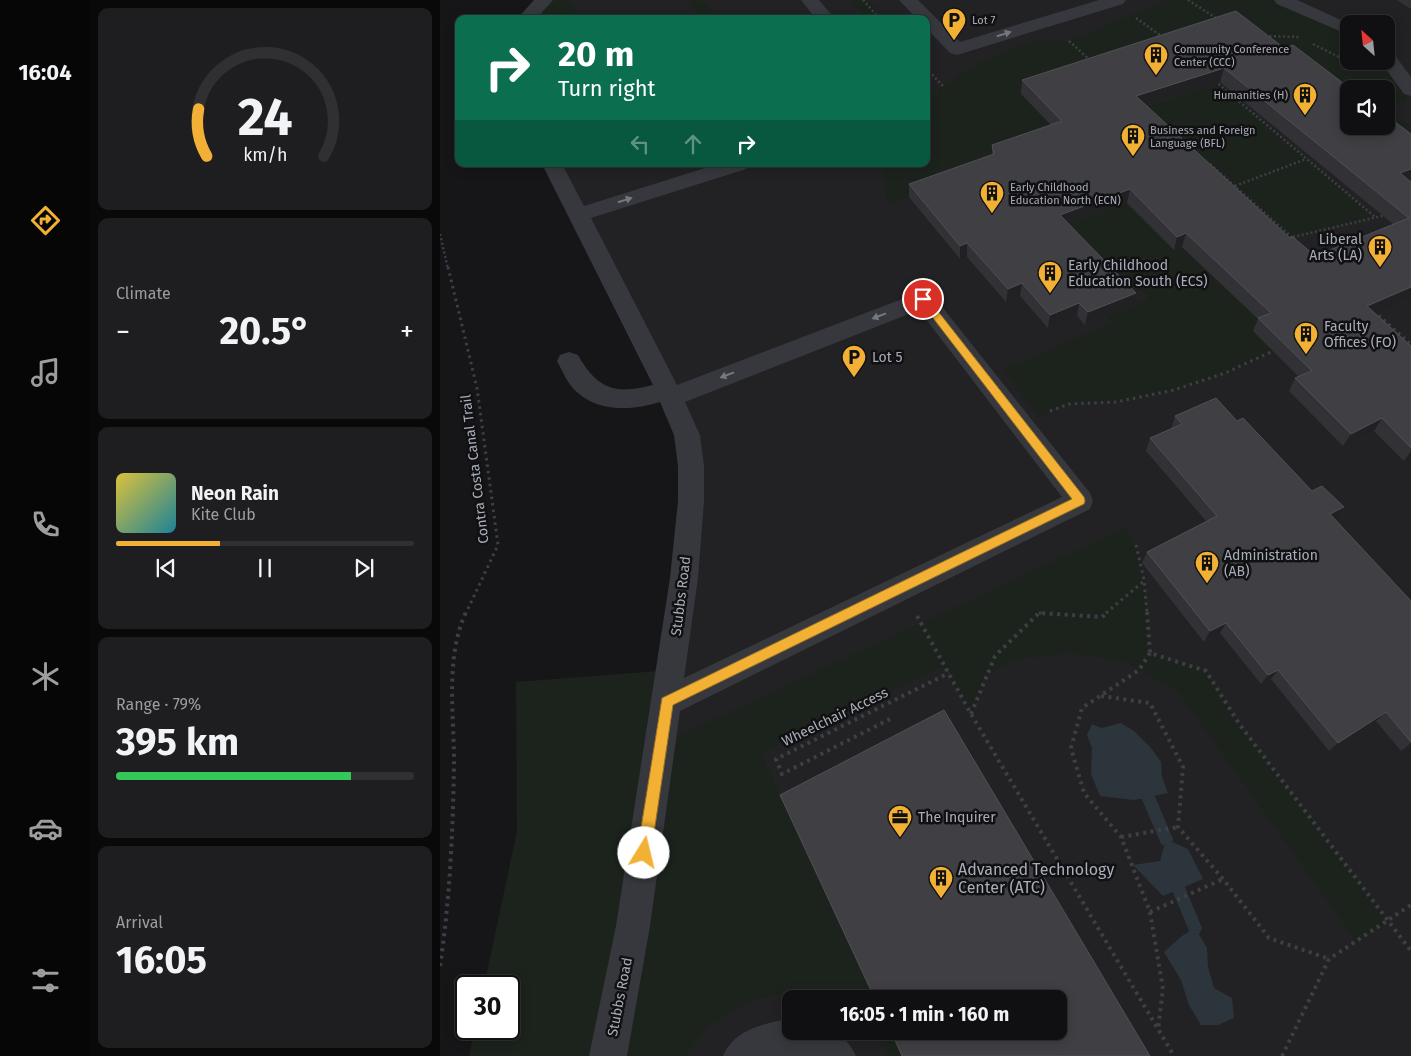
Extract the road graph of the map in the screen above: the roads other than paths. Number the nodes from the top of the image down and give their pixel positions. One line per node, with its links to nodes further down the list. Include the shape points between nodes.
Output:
1 (544, 0): 6 (street)
2 (810, 0): 7 (street)
3 (908, 0): 8 (street, one-way to 8)
4 (1117, 0): 9 (street, one-way to 4, via 957,48)
5 (1283, 0): 10 (street)
6 (530, 15)
7 (823, 15)
8 (923, 15)
9 (930, 22)
10 (1340, 26)
11 (1395, 69): 12 (street)
12 (1411, 89)
13 (554, 167): 15 (street, Stubbs Road)
14 (730, 167): 15 (street, one-way to 14)
15 (578, 215): 17 (street, Stubbs Road)
16 (569, 361): 17 (street, via 582,383 610,398 629,400)
17 (669, 393): 18 (street, Stubbs Road, via 687,435 691,501); 18 (street, one-way to 17, via 1080,501 923,299)
18 (667, 702): 19 (street, Stubbs Road, via 633,926)
19 (608, 1056)
20 (742, 1056): 21 (street, via 776,1040 793,1039 822,1046)
21 (837, 1056)

